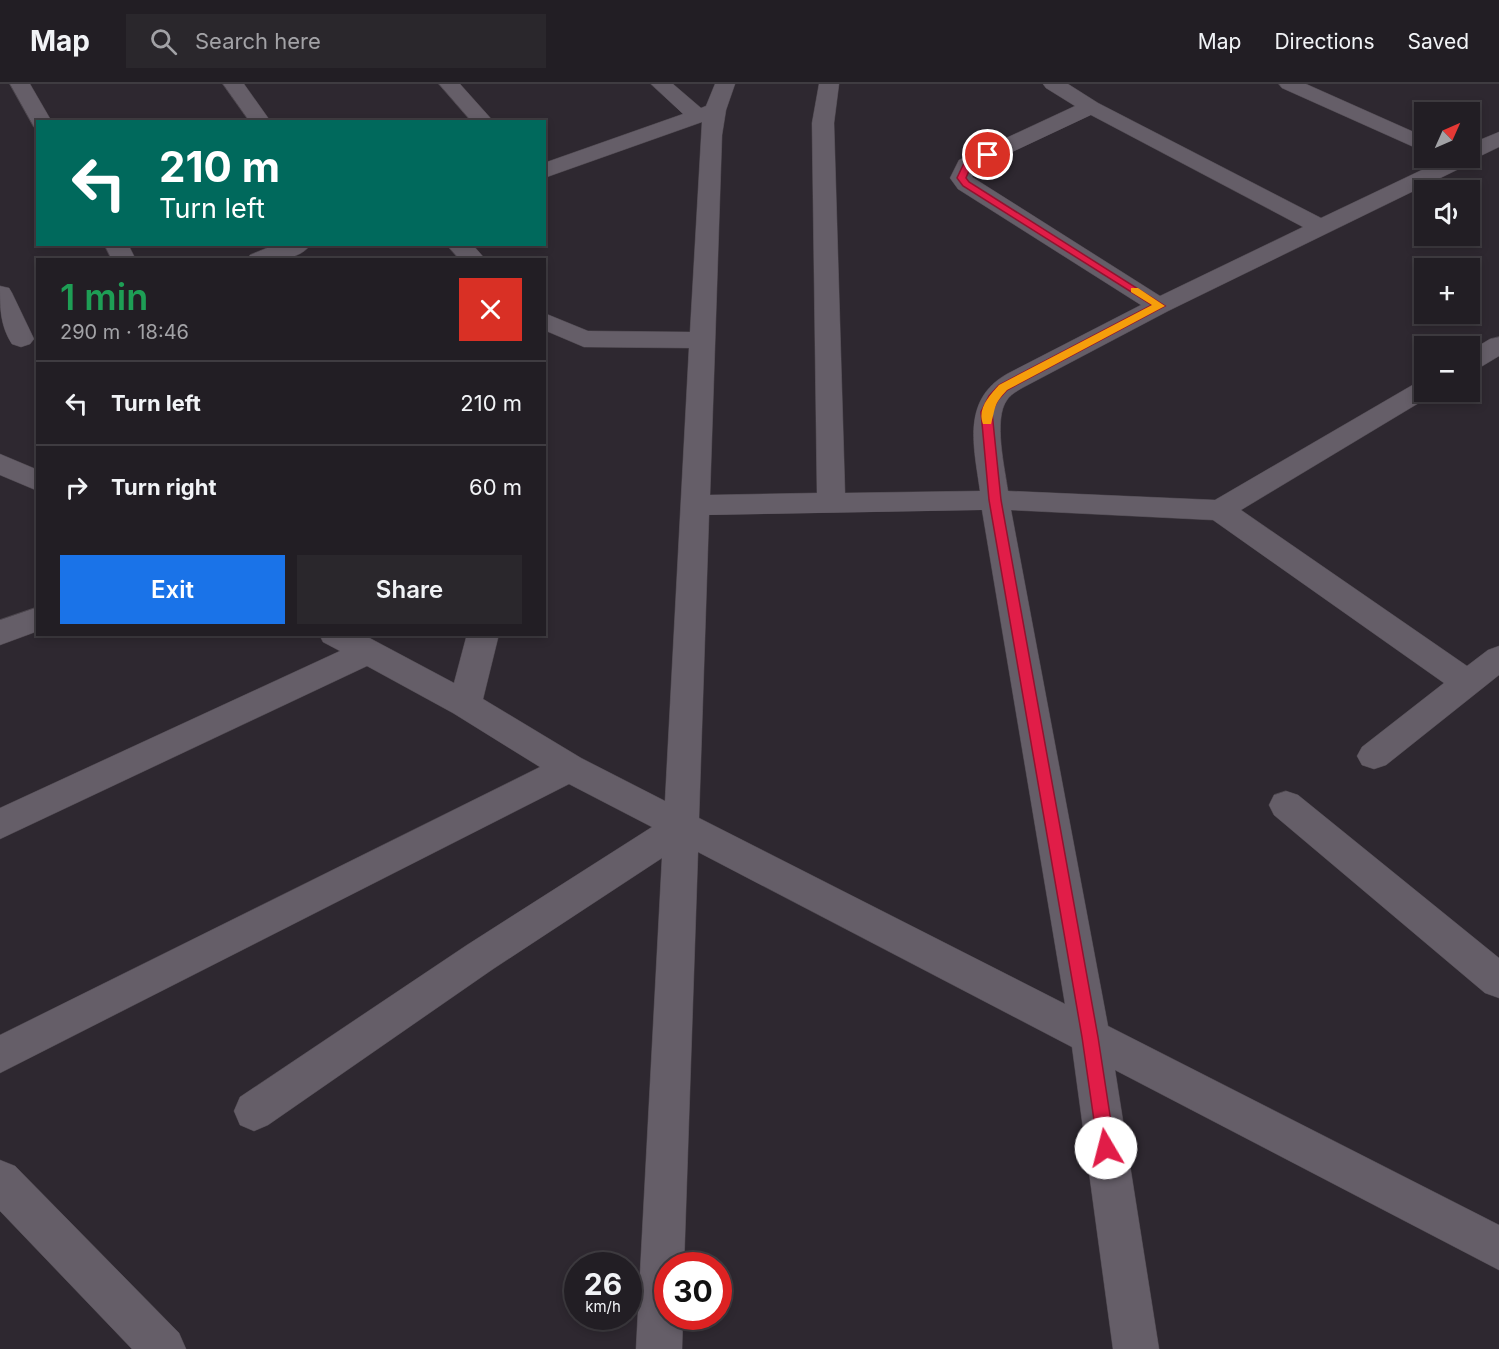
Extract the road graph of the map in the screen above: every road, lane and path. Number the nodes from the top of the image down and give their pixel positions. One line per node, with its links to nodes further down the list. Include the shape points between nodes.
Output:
1 (20, 84): 10 (street)
2 (233, 84): 11 (street)
3 (448, 84): 12 (street)
4 (661, 84): 8 (street)
5 (829, 84): 34 (street, via 823,123)
6 (1053, 84): 9 (street)
7 (1290, 84): 14 (street)
8 (713, 104): 17 (street); 27 (street)
9 (1091, 107): 18 (street); 24 (street, via 967,165 961,178)
10 (41, 120)
11 (260, 120)
12 (482, 120)
13 (1499, 138): 15 (street)
14 (1414, 139)
15 (1480, 148)
16 (1440, 168): 18 (street)
17 (546, 170)
18 (1321, 227): 24 (street)
19 (294, 246): 21 (street)
20 (460, 246): 22 (street)
21 (264, 258)
22 (472, 258)
23 (0, 293): 26 (street)
24 (1160, 306): 33 (street, via 1020,378 993,398 987,412)
25 (546, 322): 27 (street, via 584,339)
26 (19, 339)
27 (703, 340): 35 (street)
28 (1499, 345): 29 (street)
29 (1480, 356)
30 (1414, 395): 36 (street)
31 (3, 467): 32 (street)
32 (36, 481)
33 (995, 500): 34 (street); 36 (street); 51 (street)
34 (831, 501): 35 (street)
35 (695, 506): 49 (street)
36 (1220, 510): 43 (street)
37 (36, 619): 38 (street)
38 (0, 633)
39 (338, 636): 41 (street)
40 (482, 636): 44 (street)
41 (369, 652): 44 (street); 48 (street)
42 (1499, 658): 43 (street)
43 (1468, 683): 45 (street)
44 (465, 704): 46 (street)
45 (1374, 756)
46 (569, 768): 49 (street); 52 (street)
47 (1286, 805): 50 (street)
48 (0, 824)
49 (683, 826): 51 (street); 53 (street, via 480,957); 57 (street)
50 (1499, 981)
51 (1090, 1037): 55 (street); 58 (street)
52 (0, 1055)
53 (254, 1111)
54 (0, 1180): 56 (street)
55 (1499, 1248)
56 (164, 1349)
57 (659, 1349)
58 (1136, 1349)

